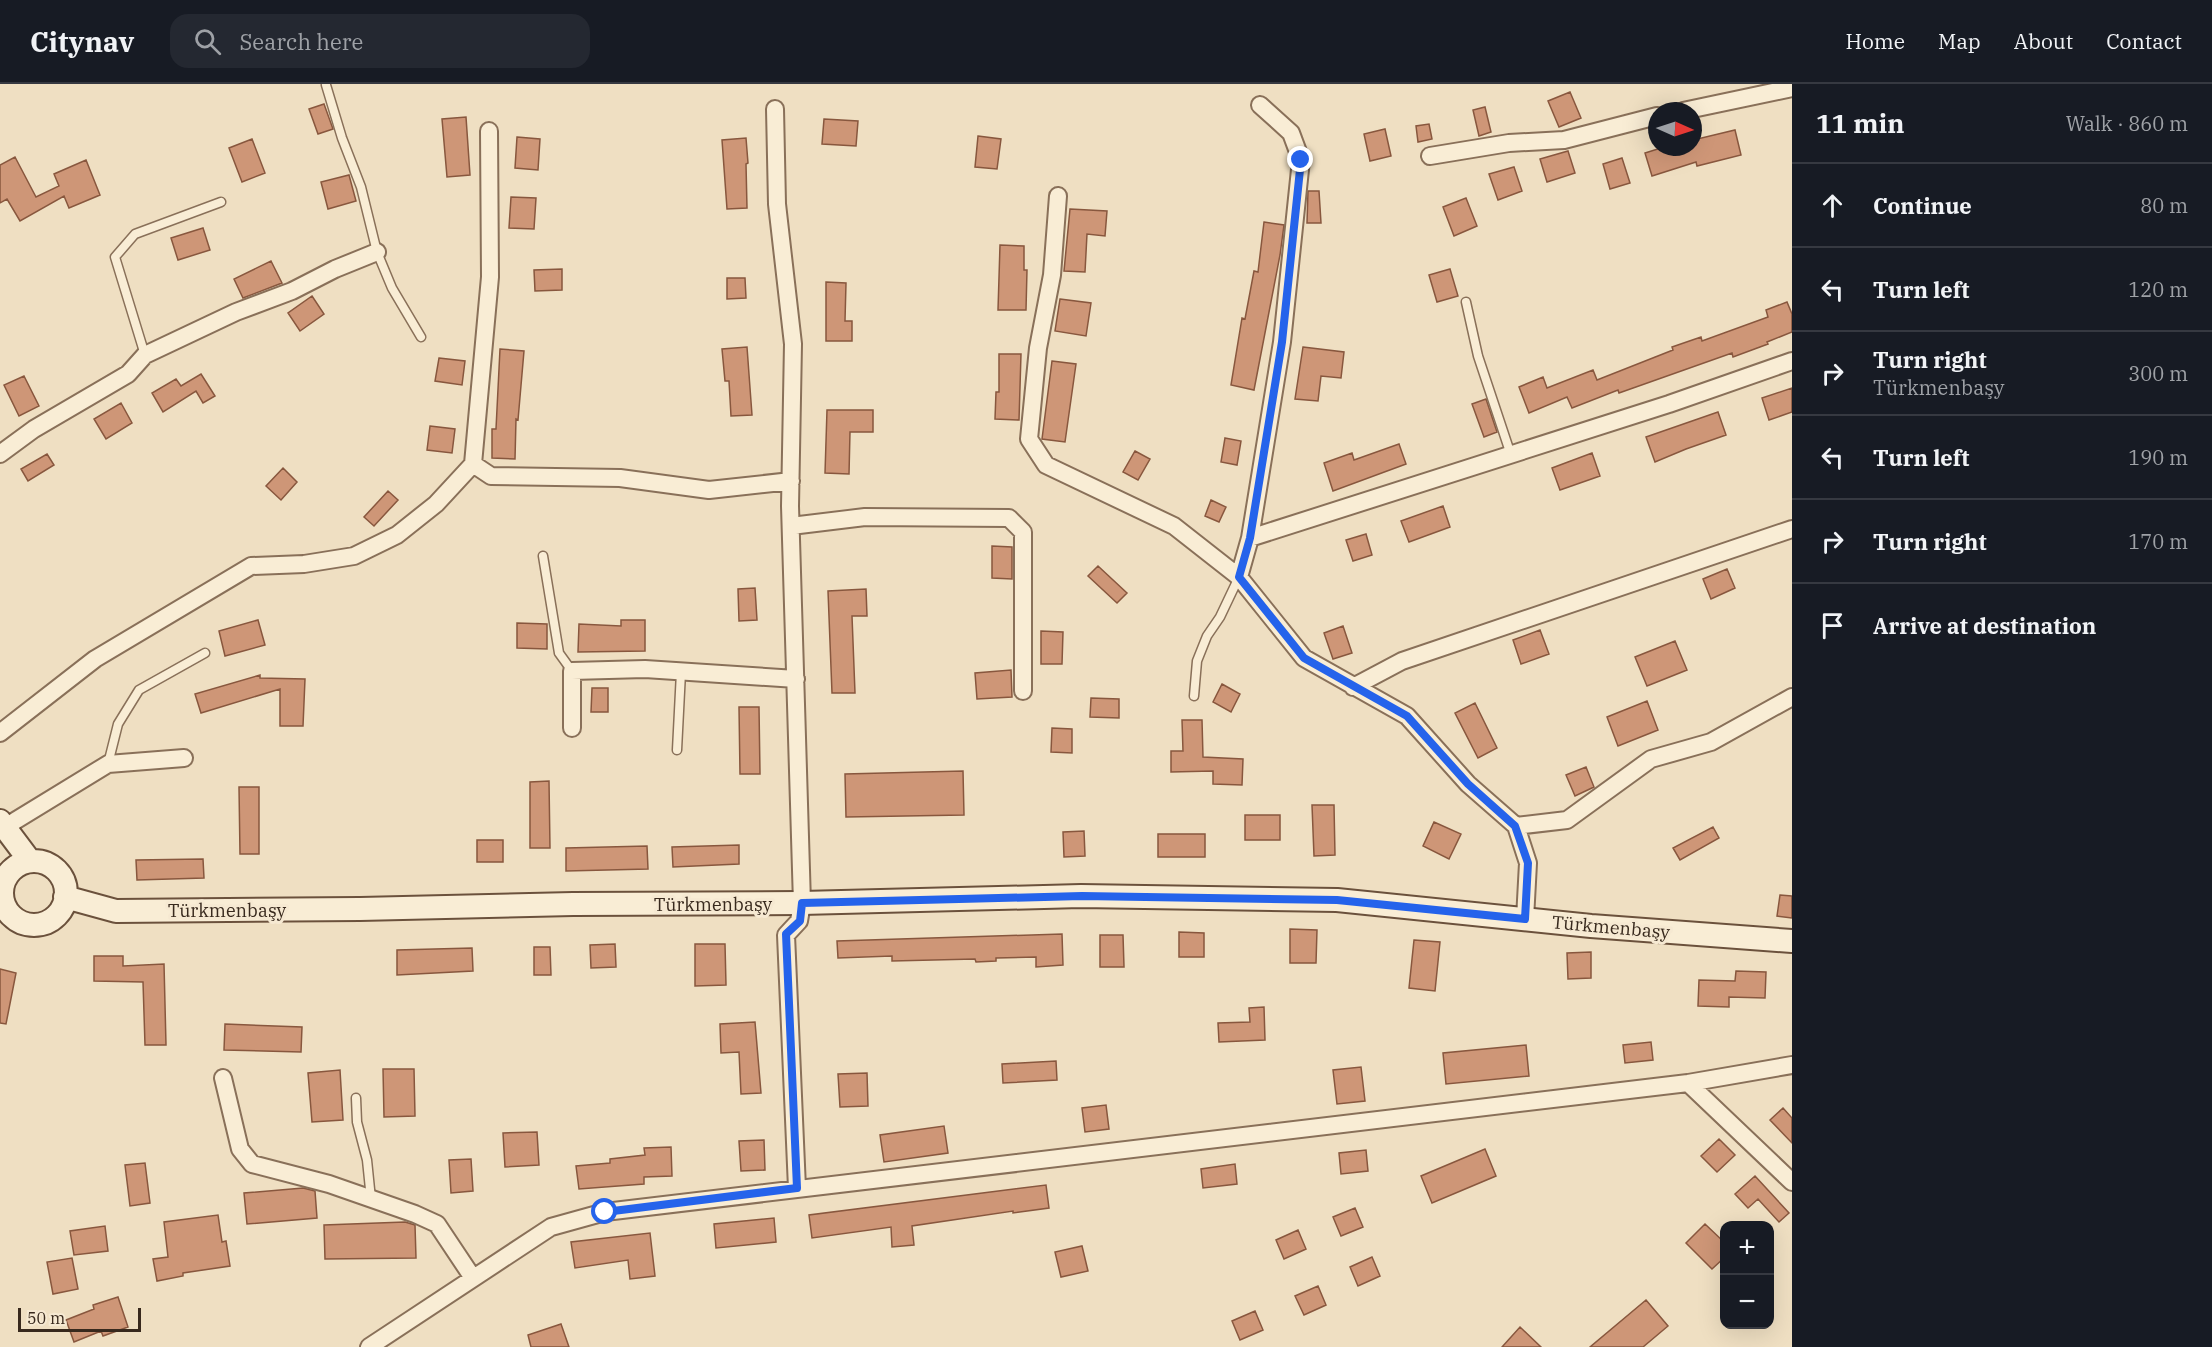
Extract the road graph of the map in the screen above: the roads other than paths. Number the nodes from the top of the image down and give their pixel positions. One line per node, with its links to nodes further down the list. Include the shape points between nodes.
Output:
1 (326, 86): 11 (lane, via 361,187)
2 (1792, 88): 4 (street)
3 (1260, 105): 22 (street, via 1291,133 1301,160 1282,342)
4 (1702, 107)
5 (775, 109): 19 (street, via 777,204 793,344)
6 (1648, 118): 8 (street, via 1564,140 1509,143)
7 (489, 131): 18 (street, via 490,277)
8 (1430, 156)
9 (1058, 196): 24 (street, via 1052,275 1038,348 1029,439 1046,465 1174,526)
10 (221, 202): 14 (lane, via 135,234 115,257)
11 (376, 252): 13 (lane); 14 (street)
12 (1466, 303): 17 (lane, via 1478,356)
13 (421, 337)
14 (145, 355): 16 (street, via 128,374 34,429)
15 (1792, 361): 17 (street)
16 (0, 454)
17 (1511, 455): 22 (street)
18 (473, 464): 19 (street, via 491,476 620,478 709,490); 34 (street, via 436,504 397,536 354,556 304,564 250,566 95,659)
19 (791, 482): 20 (street)
20 (791, 526): 28 (street); 30 (street, via 865,517 1009,518 1023,532)
21 (1792, 529): 29 (street, via 1402,661)
22 (1250, 538): 24 (street)
23 (543, 556): 26 (lane, via 559,653)
24 (1239, 577): 29 (street, via 1304,658); 31 (lane, via 1197,661)
25 (205, 653): 37 (lane, via 139,690 118,724)
26 (572, 671): 27 (street); 33 (street)
27 (681, 672): 28 (street); 35 (lane)
28 (796, 678): 42 (street)
29 (1353, 687): 39 (street, via 1407,716 1468,784)
30 (1023, 691)
31 (1194, 696)
32 (1792, 697): 39 (street, via 1711,742 1651,759 1567,820)
33 (572, 728)
34 (0, 733)
35 (677, 750)
36 (184, 758): 37 (street)
37 (108, 764): 38 (street)
38 (2, 824): 40 (street)
39 (1515, 826): 44 (street, via 1528,863)
40 (30, 861): 41 (street, via 43,862 55,869 64,881); 43 (street, via 6,876 2,886)
41 (65, 897): 42 (street, Türkmenbaşy, via 116,910); 43 (street, via 60,911 40,924 26,924)
42 (802, 903): 44 (street, Türkmenbaşy, via 1082,896 1337,900); 51 (street, via 800,921 786,934)
43 (3, 908)
44 (1525, 919): 45 (street, Türkmenbaşy)
45 (1792, 941)
46 (1792, 1065): 48 (street)
47 (223, 1078): 52 (street, via 240,1149 252,1164)
48 (1688, 1083): 50 (street); 51 (street)
49 (356, 1098): 52 (lane)
50 (1792, 1182)
51 (797, 1188): 53 (street, via 605,1212 551,1227)
52 (371, 1199): 53 (street, via 437,1224)
53 (473, 1278): 54 (street)
54 (369, 1347)

